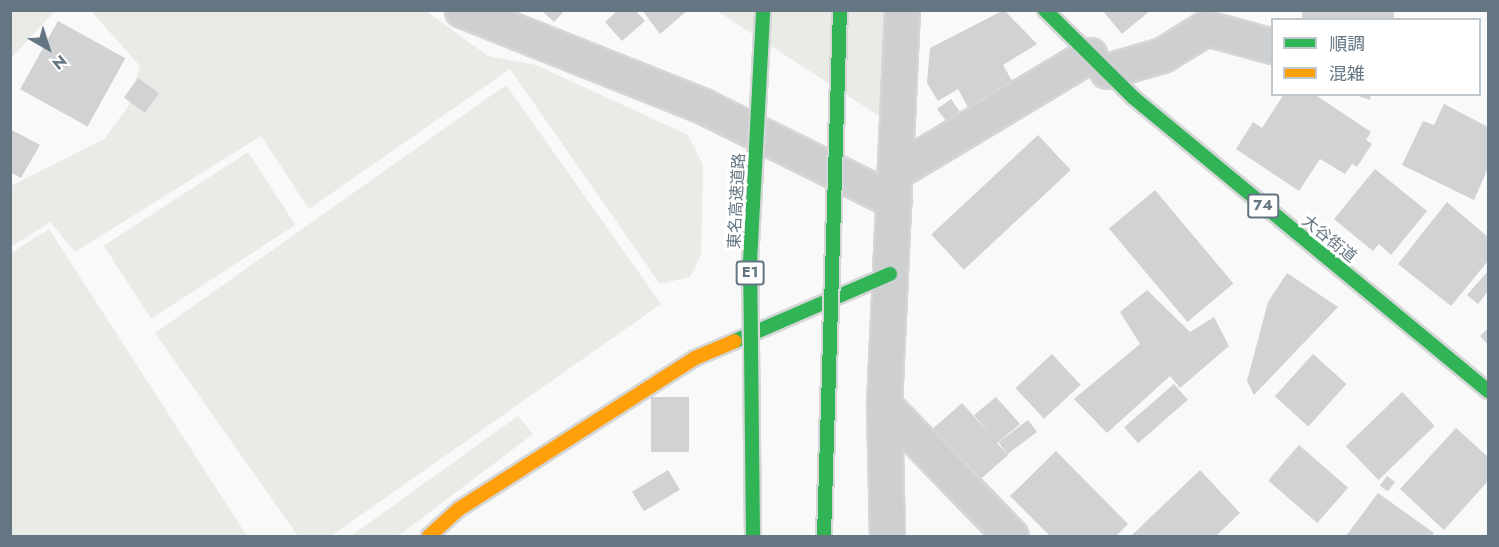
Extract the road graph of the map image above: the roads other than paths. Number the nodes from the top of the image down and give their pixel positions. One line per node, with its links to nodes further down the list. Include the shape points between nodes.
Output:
1 (462, 10): 9 (street)
2 (763, 10): 14 (main road, 東名高速道路 / E1, bridge, via 750,262)
3 (840, 10): 15 (main road, bridge)
4 (902, 10): 9 (street)
5 (1045, 10): 8 (main road, 大谷街道 / 74)
6 (1209, 19): 7 (street); 8 (street, via 1161,56)
7 (1271, 46)
8 (1099, 63): 9 (street); 11 (main road, 大谷街道 / 74)
9 (894, 187): 10 (street)
10 (890, 274): 12 (street); 13 (main road, via 695,358 459,509)
11 (1488, 391)
12 (884, 405): 16 (street); 17 (street)
13 (429, 537)
14 (753, 537)
15 (824, 537)
16 (887, 537)
17 (1011, 537)

